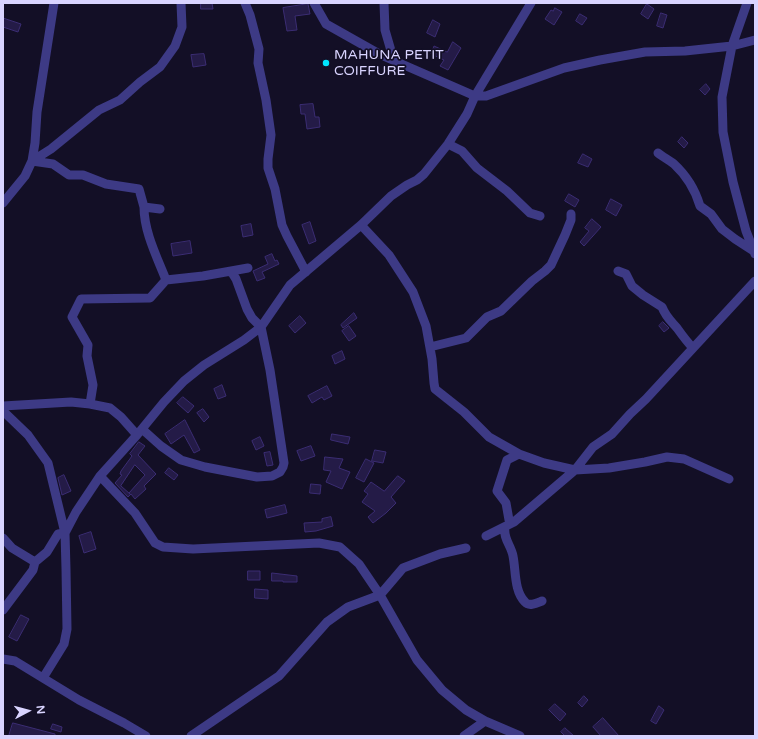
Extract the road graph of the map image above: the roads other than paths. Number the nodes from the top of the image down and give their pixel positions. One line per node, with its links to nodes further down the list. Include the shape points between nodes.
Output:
1 (54, 3): 14 (street)
2 (181, 3): 14 (street, via 182,27 175,46 160,67 120,100 99,110)
3 (245, 3): 25 (street, via 259,49 258,63 271,135 268,168 282,225)
4 (314, 3): 10 (street, via 326,24)
5 (384, 3): 10 (street, via 385,30)
6 (531, 3): 11 (street)
7 (747, 3): 9 (street)
8 (755, 40): 9 (street)
9 (732, 46): 11 (street, via 645,52 600,60 564,68 486,96); 21 (street, via 722,97 722,132 733,182)
10 (394, 61): 11 (street)
11 (475, 96): 12 (street)
12 (448, 144): 19 (street, via 462,151 477,168 530,213); 20 (street, via 424,174 391,196)
13 (658, 153): 21 (street, via 673,163 689,180 700,206 711,214 722,229)
14 (32, 161): 15 (street, via 25,176); 16 (street, via 53,164 69,175 83,175 106,184 139,189)
15 (3, 203)
16 (144, 206): 17 (street); 26 (street, via 147,230)
17 (160, 209)
18 (571, 214): 29 (street, via 565,235 545,271 502,311 487,317 466,338)
19 (540, 216)
20 (361, 225): 25 (street); 29 (street, via 389,255 413,292 426,326)
21 (754, 252)
22 (248, 268): 23 (street)
23 (231, 271): 26 (street); 28 (street, via 247,309)
24 (618, 271): 30 (street, via 626,274 632,286 643,295 662,307 665,315)
25 (306, 272): 28 (street, via 290,285)
26 (166, 280): 31 (street, via 150,298 81,299 72,317 88,345 87,356 93,385)
27 (755, 281): 30 (street)
28 (261, 327): 34 (street, via 184,381); 34 (street, via 284,463 280,472 272,476 257,477 205,467 181,460)
29 (430, 347): 35 (street, via 435,389 464,412 489,437)
30 (693, 348): 36 (street, via 612,434 594,447)
31 (90, 404): 32 (street, via 70,402); 34 (street, via 110,408)
32 (3, 406)
33 (3, 411): 40 (street, via 28,435 48,463)
34 (139, 432): 37 (street)
35 (519, 454): 36 (street); 39 (street, via 507,460 497,491 506,503)
36 (575, 470): 38 (street, via 609,468 667,457 684,459); 39 (street)
37 (100, 476): 40 (street); 45 (street, via 135,513 155,543 163,547 193,549 319,543 340,547 359,564)
38 (729, 479)
39 (509, 525): 41 (street); 46 (street, via 504,534 513,555 518,590 525,603 529,605)
40 (64, 533): 44 (street, via 58,534 47,552); 49 (street, via 67,629 64,644)
41 (486, 536)
42 (3, 538): 44 (street, via 12,548)
43 (466, 548): 45 (street, via 440,554 403,568)
44 (35, 562): 47 (street, via 33,570)
45 (380, 595): 50 (street, via 418,660 442,690 466,710); 52 (street, via 348,607 327,622 279,676)
46 (542, 601)
47 (3, 610)
48 (3, 659): 49 (street, via 15,661)
49 (43, 678): 51 (street)
50 (485, 721): 53 (street); 54 (street)
51 (146, 736)
52 (190, 736)
53 (464, 736)
54 (520, 736)

